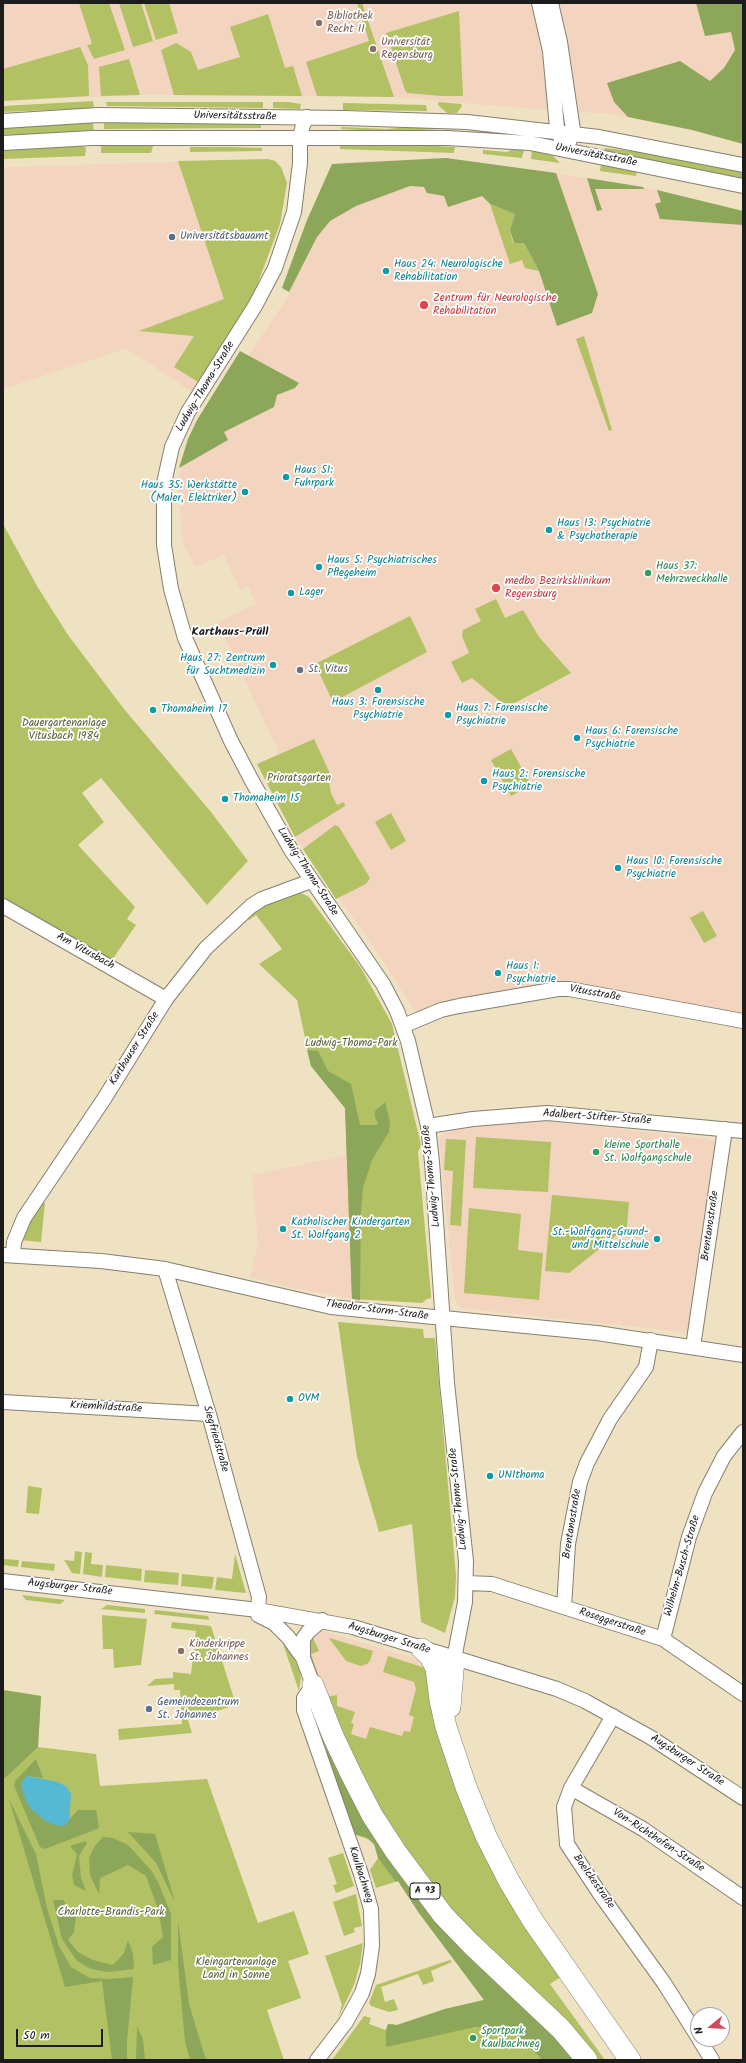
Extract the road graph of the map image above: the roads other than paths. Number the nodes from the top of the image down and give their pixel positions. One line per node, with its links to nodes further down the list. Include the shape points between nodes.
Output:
1 (539, 3): 6 (street, via 553,70)
2 (551, 3): 7 (street, via 564,68)
3 (307, 117): 4 (street, Universitätsstraße, via 98,115); 5 (street, Universitätsstraße); 8 (street, Ludwig-Thoma-Straße)
4 (3, 120)
5 (467, 122): 6 (street, Universitätsstraße); 9 (street, Universitätsstraße, via 460,133)
6 (558, 133): 7 (street, Universitätsstraße); 11 (street)
7 (573, 134): 11 (street); 12 (street, Universitätsstraße, via 681,152)
8 (300, 137): 9 (street, Universitätsstraße); 10 (street, Universitätsstraße, via 92,138); 14 (street, Ludwig-Thoma-Straße, via 300,163 294,212 284,245 255,306 178,430 166,469 163,505 168,570 176,609 192,656 252,781)
9 (447, 138): 11 (street, Universitätsstraße, via 530,143)
10 (3, 143)
11 (566, 149): 13 (street, Universitätsstraße)
12 (743, 166)
13 (743, 186)
14 (311, 881): 16 (street, Karthauser Straße, via 262,899 251,906 206,948); 18 (street, Ludwig-Thoma-Straße, via 383,984)
15 (3, 906): 16 (street, Am Vitusbach)
16 (166, 999): 22 (street, Karthauser Straße, via 104,1099 24,1218)
17 (743, 1021): 18 (street, Vitusstraße, via 577,990 558,989 459,1006 434,1012)
18 (403, 1026): 19 (street, Ludwig-Thoma-Straße)
19 (428, 1126): 20 (street, Adalbert-Stifter-Straße, via 473,1119 547,1113); 24 (street, Ludwig-Thoma-Straße, via 436,1208)
20 (725, 1129): 21 (street, Adalbert-Stifter-Straße); 26 (street, Brentanostraße)
21 (743, 1131)
22 (8, 1255): 23 (street, Theodor-Storm-Straße, via 101,1261)
23 (164, 1270): 24 (street, Theodor-Storm-Straße, via 331,1307); 29 (street, Siegfriedstraße)
24 (442, 1319): 25 (street, Theodor-Storm-Straße); 32 (street, Ludwig-Thoma-Straße)
25 (651, 1340): 26 (street, Theodor-Storm-Straße); 33 (street, Brentanostraße, via 646,1367 610,1419 580,1482 568,1544)
26 (693, 1347): 27 (street, Theodor-Storm-Straße)
27 (743, 1355)
28 (3, 1402): 29 (street, Kriemhildstraße)
29 (209, 1414): 35 (street, Siegfriedstraße, via 258,1597)
30 (743, 1432): 37 (street, Wilhelm-Busch-Straße, via 724,1456 705,1492 689,1537)
31 (3, 1581): 34 (street, Augsburger Straße)
32 (467, 1583): 33 (street, Roseggerstraße, via 492,1584); 40 (street, Ludwig-Thoma-Straße)
33 (564, 1607): 37 (street, Roseggerstraße)
34 (243, 1609): 35 (street, Augsburger Straße); 39 (street, via 274,1623)
35 (258, 1610): 36 (street, Augsburger Straße)
36 (322, 1620): 38 (street, Augsburger Straße); 39 (street, via 303,1639)
37 (663, 1639): 42 (street, Roseggerstraße)
38 (422, 1649): 40 (street, Augsburger Straße); 44 (highway, via 430,1656 436,1668 441,1705)
39 (303, 1658): 41 (street)
40 (454, 1659): 43 (street, Augsburger Straße, via 557,1689); 44 (highway, via 450,1702)
41 (313, 1685): 50 (street, Kaulbachweg, via 304,1698 304,1710 371,1909 373,1936 371,1962 355,2007); 51 (highway, A 93, via 351,1774 372,1815 396,1852 443,1915 561,2029)
42 (743, 1694)
43 (613, 1716): 45 (street, Boelckestraße); 46 (street, Augsburger Straße)
44 (452, 1744): 52 (highway, via 478,1818 509,1881 533,1921)
45 (571, 1788): 47 (street, Von-Richthofen-Straße, via 643,1828); 48 (street, Boelckestraße, via 564,1807 567,1844)
46 (743, 1798)
47 (743, 1898)
48 (690, 2024)
49 (704, 2047): 53 (street, Boelckestraße)
50 (317, 2060)
51 (587, 2060)
52 (630, 2060)
53 (712, 2060)

